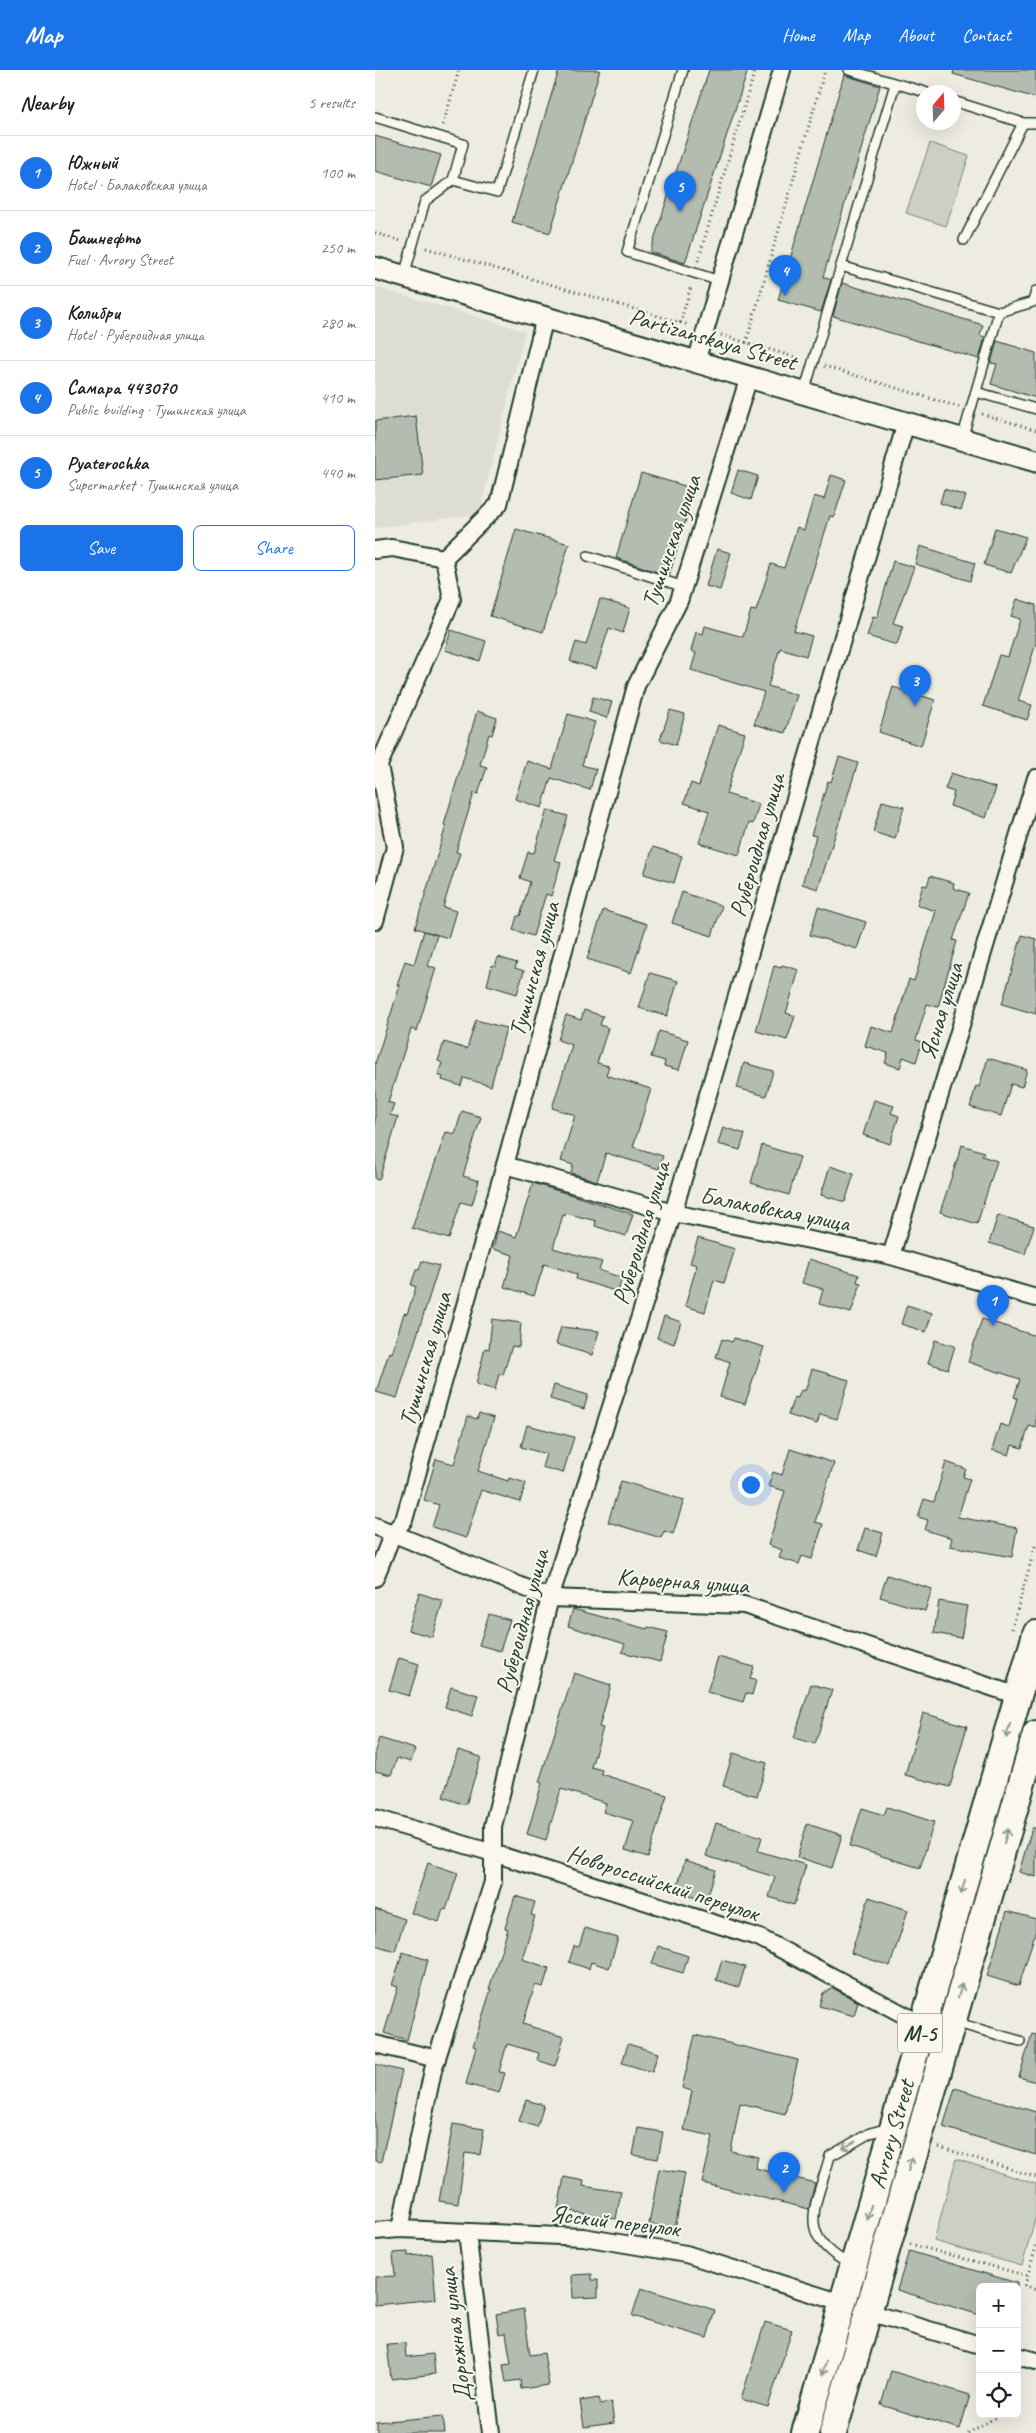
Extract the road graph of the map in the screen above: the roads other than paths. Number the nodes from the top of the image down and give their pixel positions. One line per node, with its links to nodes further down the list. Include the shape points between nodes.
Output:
1 (534, 70): 11 (lane, via 497,192)
2 (683, 70): 16 (lane, via 627,252)
3 (782, 70): 16 (street)
4 (849, 70): 5 (lane)
5 (895, 84): 6 (lane); 13 (lane)
6 (916, 90)
7 (961, 104): 9 (lane)
8 (375, 117): 11 (lane, via 463,144)
9 (1023, 123): 10 (lane); 12 (lane)
10 (1036, 123)
11 (453, 180): 15 (lane, via 425,201)
12 (965, 240)
13 (841, 266): 18 (lane); 23 (lane)
14 (375, 268): 15 (street, Partizanskaya Street)
15 (404, 276): 19 (street, Partizanskaya Street)
16 (720, 281): 20 (street)
17 (1036, 291): 18 (lane, via 1033,302)
18 (999, 312): 22 (lane)
19 (545, 317): 20 (street, Partizanskaya Street); 30 (street, via 499,504)
20 (696, 362): 21 (street, Partizanskaya Street)
21 (749, 377): 23 (street, Partizanskaya Street); 31 (street, Тушинская улица)
22 (977, 392): 24 (lane); 26 (lane)
23 (804, 393): 25 (street, Partizanskaya Street)
24 (1036, 409)
25 (906, 423): 26 (street, Partizanskaya Street); 36 (street, Рубероидная улица)
26 (962, 439): 27 (street, Partizanskaya Street)
27 (1036, 461)
28 (375, 550): 30 (street, via 392,548)
29 (589, 556): 31 (lane)
30 (445, 558): 32 (street, via 452,599)
31 (684, 587): 35 (street, Тушинская улица, via 636,686)
32 (377, 765): 34 (street, via 395,847)
33 (1036, 778): 37 (street, Ясная улица)
34 (375, 921)
35 (505, 1165): 36 (street, Балаковская улица); 40 (street, Тушинская улица, via 405,1520)
36 (673, 1213): 37 (street, Балаковская улица); 42 (street, Рубероидная улица)
37 (891, 1256): 38 (street, Балаковская улица)
38 (1036, 1298)
39 (375, 1526): 40 (street, Карьерная улица)
40 (393, 1533): 41 (street, Тушинская улица); 42 (street, Карьерная улица)
41 (375, 1578)
42 (550, 1598): 44 (street, Карьерная улица, via 744,1604); 47 (street, Рубероидная улица, via 493,1826)
43 (1036, 1634): 44 (main road, Avrory Street / М-5)
44 (1018, 1696): 49 (main road, Avrory Street / М-5, one-way to 49)
45 (1036, 1734): 48 (main road, Avrory Street / М-5, one-way to 45)
46 (375, 1818): 47 (street, Новороссийский переулок)
47 (493, 1853): 49 (street, Новороссийский переулок, via 760,1938); 52 (street, Рубероидная улица, via 493,1882)
48 (951, 2021): 50 (lane); 59 (main road, Avrory Street / М-5, one-way to 48)
49 (923, 2025): 53 (main road, Avrory Street / М-5)
50 (1020, 2041)
51 (375, 2044): 52 (street)
52 (437, 2059): 54 (street, Рубероидная улица)
53 (894, 2127): 57 (main road, Avrory Street / М-5, one-way to 57); 57 (lane, one-way to 57, via 870,2133 830,2156 812,2222 817,2238 836,2257)
54 (400, 2229): 55 (street, Ясский переулок); 56 (street, Ясский переулок)
55 (375, 2231)
56 (467, 2232): 58 (street, Ясский переулок, via 583,2237 686,2254); 63 (street, Дорожная улица)
57 (853, 2266): 58 (main road, Avrory Street / М-5)
58 (843, 2303): 64 (main road, Avrory Street / М-5, one-way to 64)
59 (868, 2312): 60 (street); 65 (main road, Avrory Street / М-5)
60 (976, 2344)
61 (1021, 2357): 62 (street)
62 (1036, 2361)
63 (491, 2433)
64 (805, 2433)
65 (833, 2433)

